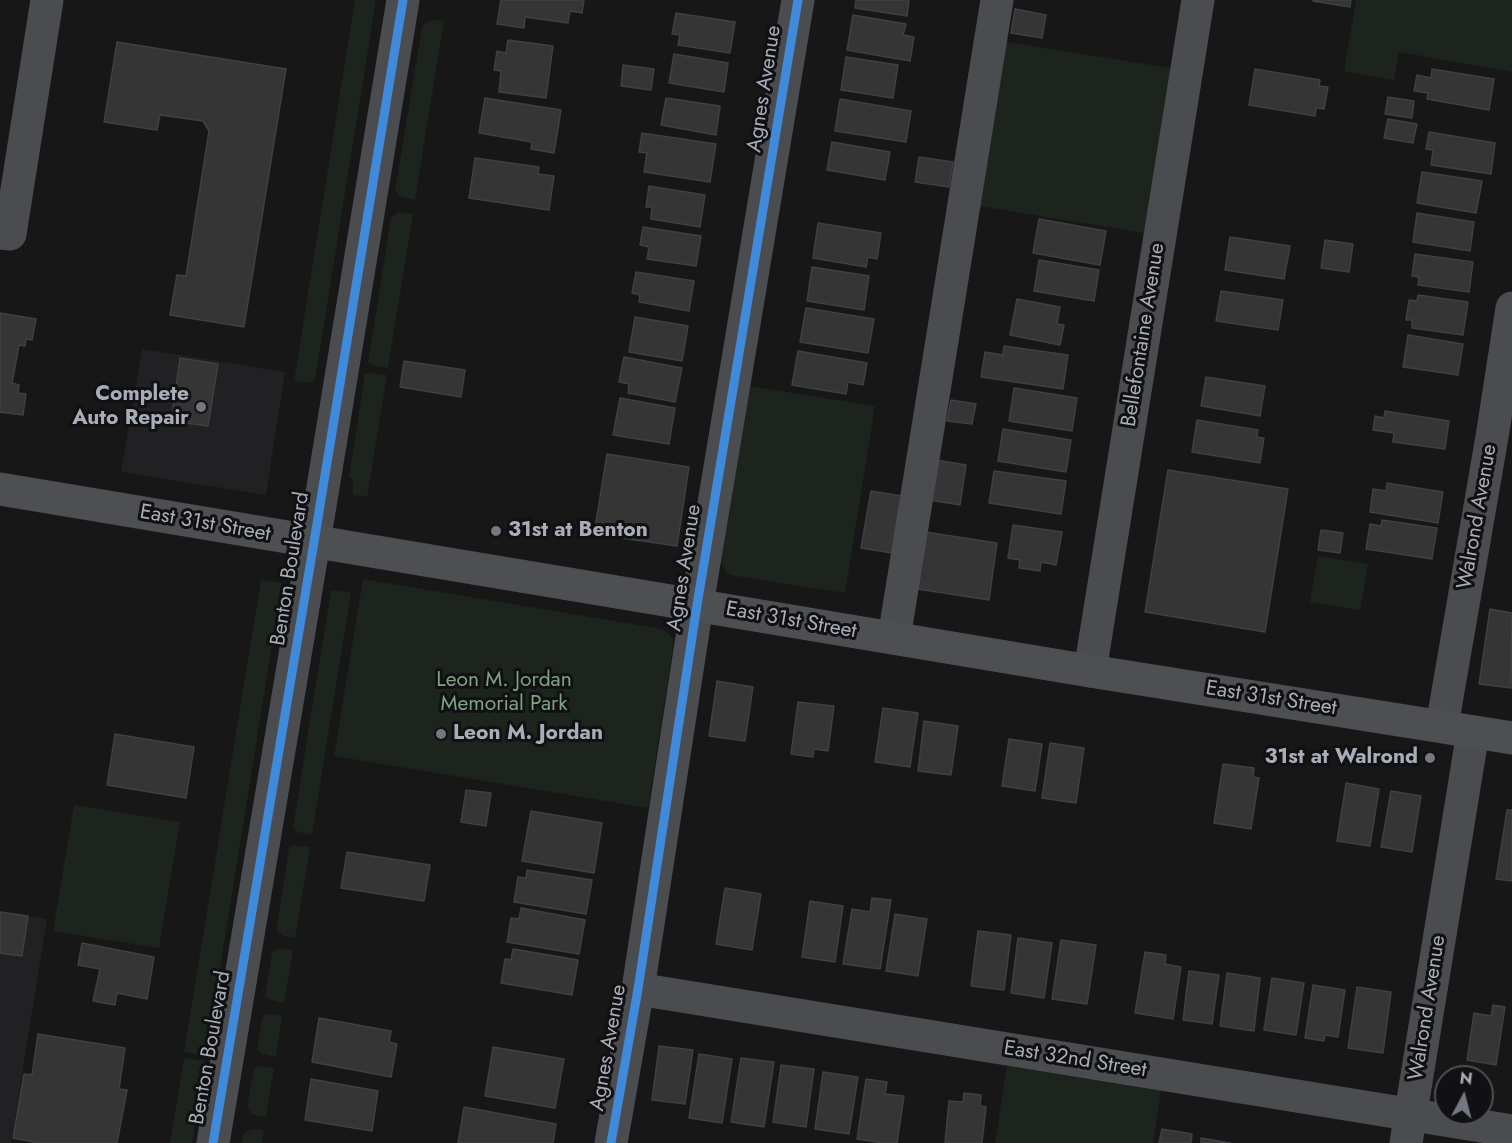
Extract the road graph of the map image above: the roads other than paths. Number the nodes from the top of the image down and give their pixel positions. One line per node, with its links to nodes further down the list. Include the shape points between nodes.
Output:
1 (47, 0): 6 (street, via 10,234)
2 (403, 0): 10 (street, Benton Boulevard)
3 (798, 0): 11 (street, Agnes Avenue)
4 (997, 0): 12 (street)
5 (1198, 0): 13 (street, Bellefontaine Avenue)
6 (0, 233)
7 (1512, 308): 8 (street, Walrond Avenue)
8 (1502, 439): 14 (street, Walrond Avenue)
9 (0, 489): 10 (main road, East 31st Street)
10 (314, 542): 11 (main road, East 31st Street); 19 (street, Benton Boulevard)
11 (697, 605): 12 (main road, East 31st Street); 16 (street, Agnes Avenue)
12 (894, 638): 13 (main road, East 31st Street)
13 (1090, 671): 14 (main road, East 31st Street)
14 (1457, 729): 15 (main road, East 31st Street); 17 (street, Walrond Avenue)
15 (1512, 738)
16 (638, 988): 17 (street, East 32nd Street); 20 (street, Agnes Avenue)
17 (1408, 1129): 18 (street, East 32nd Street)
18 (1512, 1131)
19 (213, 1143)
20 (611, 1143)

